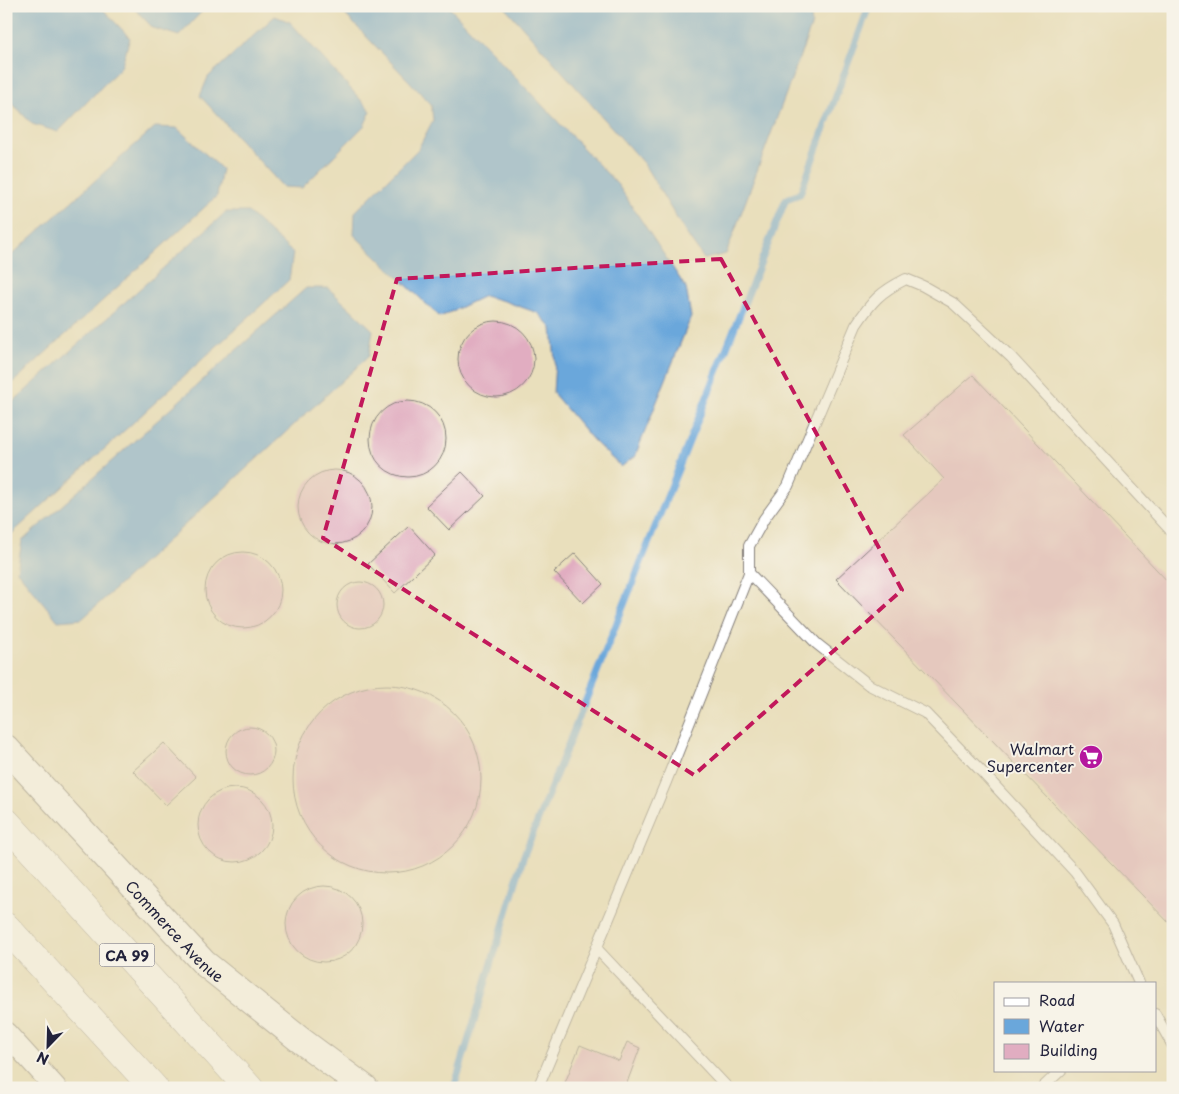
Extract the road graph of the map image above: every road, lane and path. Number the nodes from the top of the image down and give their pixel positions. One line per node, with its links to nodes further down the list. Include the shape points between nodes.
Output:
1 (1173, 533): 2 (lane, via 1011,357 953,303 906,279 886,289 856,325 788,486 749,546)
2 (749, 573): 6 (lane); 7 (lane, via 817,644 868,685 926,714 981,771 1075,872 1113,924)
3 (6, 748): 15 (street, Commerce Avenue, via 204,963)
4 (6, 822): 14 (highway, CA 99)
5 (6, 927): 13 (highway)
6 (596, 949): 16 (lane); 17 (lane)
7 (1139, 982)
8 (1156, 1016): 10 (lane)
9 (6, 1033): 12 (street)
10 (1173, 1046)
11 (1059, 1072): 18 (lane)
12 (56, 1088)
13 (154, 1088)
14 (249, 1088)
15 (365, 1088)
16 (538, 1088)
17 (728, 1088)
18 (1042, 1088)

